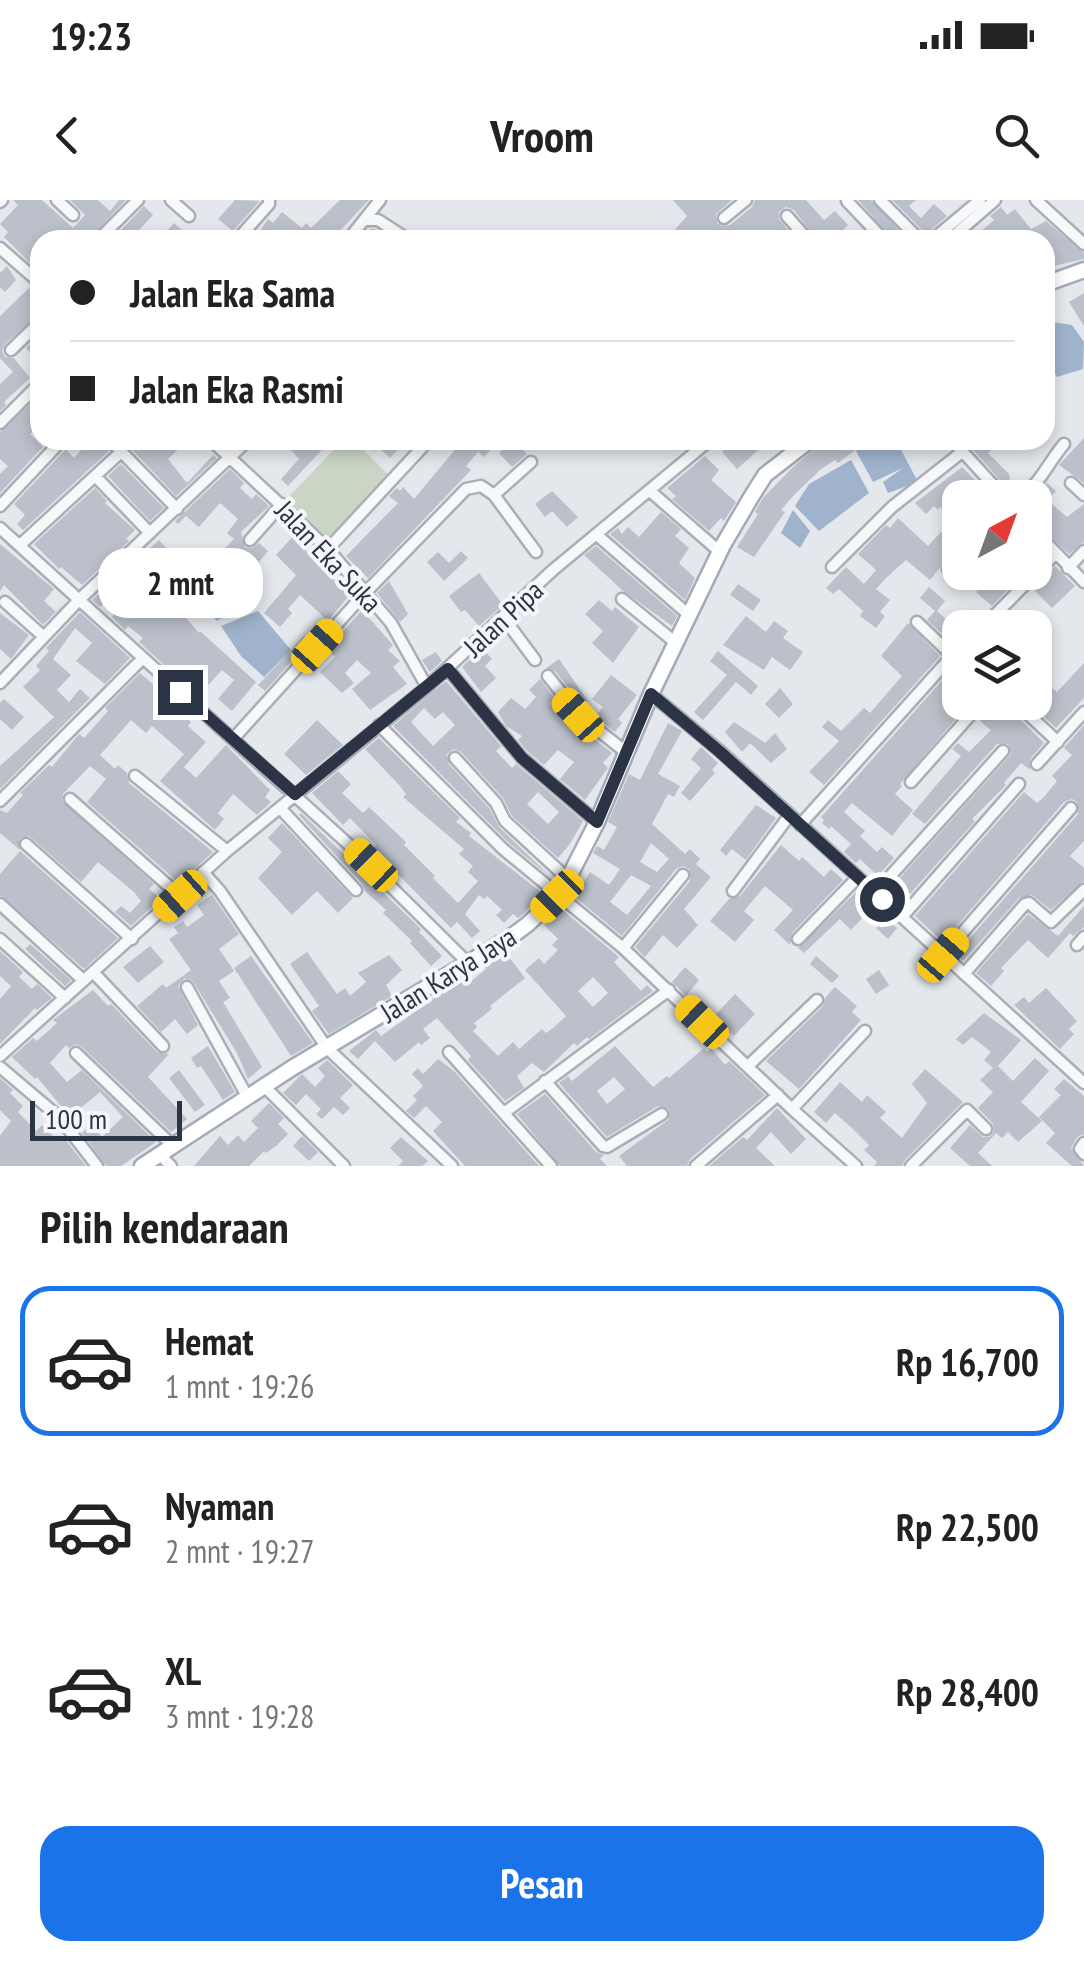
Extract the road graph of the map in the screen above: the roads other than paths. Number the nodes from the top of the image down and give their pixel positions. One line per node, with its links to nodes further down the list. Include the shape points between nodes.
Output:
1 (57, 200): 12 (street)
2 (138, 200): 18 (street)
3 (171, 200): 13 (street)
4 (269, 200): 19 (street)
5 (380, 200): 16 (street)
6 (746, 200): 15 (street)
7 (880, 200): 24 (street)
8 (980, 200): 17 (street)
9 (995, 200): 17 (street)
10 (1036, 200): 27 (street)
11 (848, 201): 23 (street)
12 (73, 215)
13 (189, 216)
14 (787, 216): 22 (street)
15 (724, 218)
16 (367, 220): 20 (street); 21 (street)
17 (962, 222): 25 (street); 26 (street)
18 (108, 230)
19 (245, 230)
20 (358, 230)
21 (394, 230)
22 (799, 230)
23 (875, 230)
24 (910, 230)
25 (949, 230)
26 (956, 230)
27 (1084, 244)
28 (0, 248): 30 (street)
29 (1084, 270): 31 (main road)
30 (30, 274)
31 (1055, 280)
32 (30, 333): 33 (street, via 12,352)
33 (0, 340)
34 (30, 393): 35 (street)
35 (0, 423)
36 (1064, 444): 50 (street)
37 (53, 450): 56 (street)
38 (222, 450): 46 (street, Jalan Eka Suka)
39 (237, 450): 46 (street)
40 (420, 450): 63 (street)
41 (698, 450): 52 (street, Jalan Pipa)
42 (797, 450): 67 (main road, Jalan Karya Jaya, via 765,475)
43 (951, 450): 69 (street)
44 (962, 450): 49 (street)
45 (121, 452): 48 (street); 57 (street)
46 (230, 457): 55 (street, Jalan Eka Suka); 57 (street)
47 (531, 462): 53 (street)
48 (96, 477): 59 (street); 62 (street)
49 (989, 480)
50 (1038, 480)
51 (1070, 483): 54 (street)
52 (650, 491): 60 (street, Jalan Pipa); 67 (street)
53 (494, 495): 66 (street); 72 (street, via 481,486 466,488)
54 (1084, 495)
55 (282, 504): 61 (street); 63 (street, Jalan Eka Suka)
56 (0, 506)
57 (177, 509): 59 (street)
58 (0, 528): 62 (street)
59 (150, 533): 73 (street)
60 (596, 535): 77 (street); 78 (street, Jalan Pipa)
61 (250, 540)
62 (20, 545): 73 (street)
63 (328, 549): 72 (street, Jalan Eka Suka)
64 (1084, 550): 70 (street)
65 (1052, 551): 68 (street)
66 (536, 552)
67 (720, 552): 77 (main road, Jalan Karya Jaya)
68 (1055, 554): 70 (street); 76 (street)
69 (832, 567)
70 (1068, 568): 71 (street)
71 (1084, 582)
72 (366, 593): 89 (street, Jalan Eka Suka, via 402,637); 95 (street)
73 (80, 599): 80 (street); 83 (street)
74 (622, 600): 81 (street)
75 (4, 602): 80 (street)
76 (1000, 610)
77 (689, 615): 81 (main road, Jalan Karya Jaya)
78 (504, 617): 84 (street); 85 (street, Jalan Pipa)
79 (917, 622): 82 (street)
80 (44, 637): 88 (street)
81 (676, 643): 90 (main road, Jalan Karya Jaya)
82 (942, 643)
83 (142, 659): 95 (street); 106 (street)
84 (535, 660)
85 (448, 669): 89 (street, Jalan Pipa); 110 (street, via 522,758)
86 (942, 671): 111 (street)
87 (548, 676): 98 (street, via 578,715)
88 (1, 680)
89 (427, 687): 94 (street, Jalan Pipa)
90 (651, 694): 98 (main road, Jalan Karya Jaya); 109 (street)
91 (1084, 712): 96 (street)
92 (966, 720): 102 (street)
93 (1034, 720): 96 (street)
94 (379, 725): 104 (street, Jalan Pipa); 123 (street)
95 (234, 738): 104 (street)
96 (1058, 742): 100 (street)
97 (1003, 750): 121 (street)
98 (627, 753): 110 (main road, Jalan Karya Jaya)
99 (455, 758): 117 (street, via 505,821)
100 (1037, 764)
101 (136, 776): 113 (street)
102 (912, 782)
103 (1019, 784): 125 (street)
104 (295, 794): 108 (street, Jalan Pipa); 131 (street)
105 (70, 799): 122 (street)
106 (0, 801)
107 (1071, 808): 130 (street)
108 (281, 809): 113 (street, Jalan Pipa); 118 (street)
109 (789, 816): 111 (street); 120 (street)
110 (597, 822): 117 (main road, Jalan Karya Jaya)
111 (800, 825): 116 (street)
112 (26, 844): 127 (street)
113 (227, 851): 114 (street, Jalan Pipa)
114 (203, 872): 122 (street, Jalan Pipa); 141 (street)
115 (683, 875): 129 (street)
116 (858, 877): 121 (street); 126 (street)
117 (568, 879): 123 (main road, Jalan Karya Jaya)
118 (356, 890)
119 (1084, 890): 133 (street, via 1052,922 1024,904)
120 (732, 891)
121 (875, 894): 125 (street)
122 (180, 896): 127 (street, Jalan Pipa)
123 (557, 896): 129 (street); 131 (main road, Jalan Karya Jaya, via 528,924)
124 (0, 904): 134 (street)
125 (902, 917): 130 (street)
126 (798, 938)
127 (132, 939): 132 (street, Jalan Pipa)
128 (0, 940): 137 (street)
129 (623, 948): 136 (street)
130 (943, 955): 133 (street)
131 (467, 962): 141 (main road, Jalan Karya Jaya)
132 (93, 972): 134 (street, Jalan Pipa); 140 (street)
133 (964, 974): 148 (street)
134 (83, 980): 137 (street, Jalan Pipa)
135 (186, 986): 151 (street)
136 (669, 990): 145 (street); 147 (street)
137 (65, 998): 144 (street, Jalan Pipa)
138 (816, 1000): 145 (street)
139 (865, 1031): 152 (street)
140 (163, 1046)
141 (327, 1048): 149 (main road, Jalan Karya Jaya); 164 (street)
142 (449, 1052): 153 (street)
143 (76, 1053): 157 (street)
144 (0, 1056)
145 (748, 1066): 150 (street)
146 (0, 1067): 160 (street, via 58,1117)
147 (546, 1081): 153 (street); 154 (street, via 603,1146)
148 (1084, 1083)
149 (265, 1087): 151 (main road, Jalan Karya Jaya); 163 (street)
150 (778, 1095): 152 (street); 166 (street)
151 (248, 1098): 157 (main road, Jalan Karya Jaya)
152 (792, 1109): 167 (street)
153 (504, 1113): 165 (street)
154 (662, 1114)
155 (986, 1128): 168 (street, via 966,1110)
156 (1084, 1143): 159 (street)
157 (173, 1146): 158 (main road, Jalan Karya Jaya)
158 (160, 1154): 161 (main road, Jalan Karya Jaya); 162 (street)
159 (1084, 1154)
160 (97, 1166)
161 (142, 1166)
162 (171, 1166)
163 (344, 1166)
164 (452, 1166)
165 (551, 1166)
166 (696, 1166)
167 (856, 1166)
168 (911, 1166)

